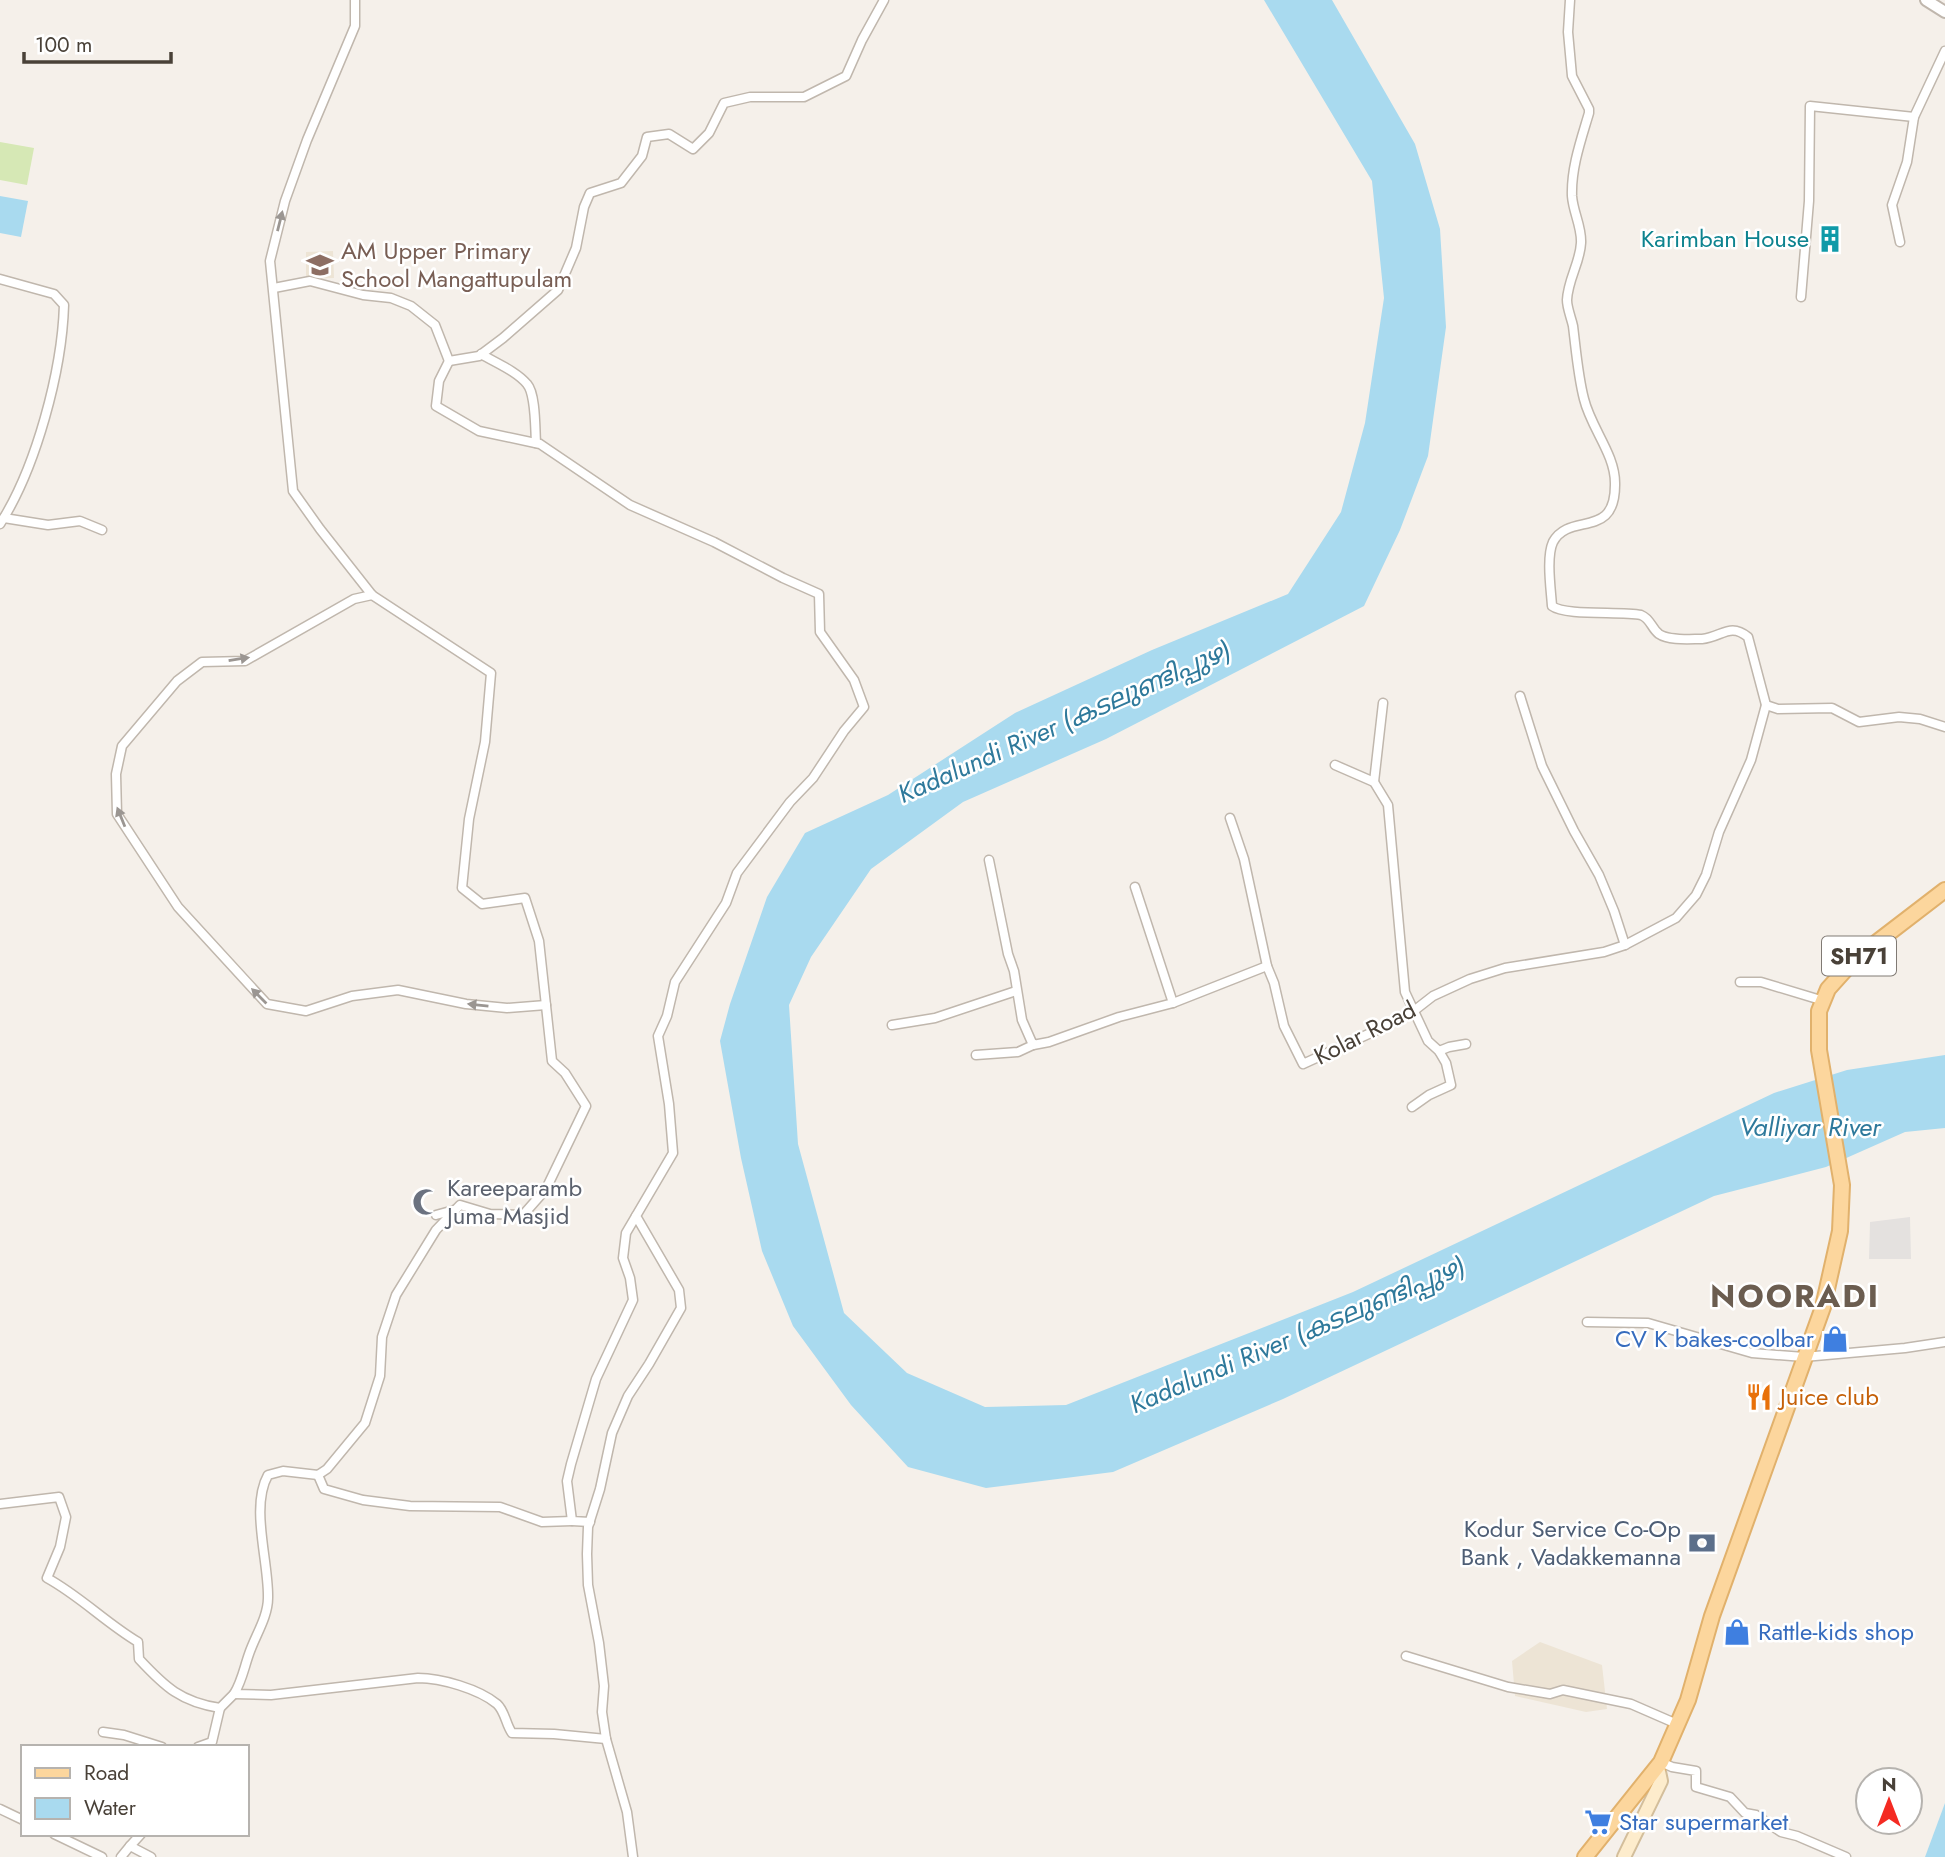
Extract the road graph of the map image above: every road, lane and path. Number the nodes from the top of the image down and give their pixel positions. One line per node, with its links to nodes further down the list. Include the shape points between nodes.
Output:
1 (355, 0): 10 (street, one-way to 1, via 270,261 285,201 355,26)
2 (884, 0): 12 (street, via 846,76 804,97 750,97 724,103 709,133 693,149 669,134 647,137 642,156 621,183 590,194 576,248 558,290)
3 (1570, 0): 20 (street, via 1572,76 1589,113 1574,171 1572,197 1581,240 1567,301 1583,398 1615,480 1607,515 1562,531 1552,544 1552,606 1641,615 1668,638 1702,639 1735,629 1742,632 1748,637)
4 (1926, 0): 5 (street)
5 (1945, 12)
6 (1945, 51): 7 (street)
7 (1914, 117): 8 (street, via 1907,162 1892,205); 11 (street, via 1810,106)
8 (1900, 242)
9 (0, 279): 15 (street, via 54,294 64,305 52,388 31,460)
10 (274, 288): 13 (street, via 310,281 411,306 435,325); 17 (street, via 293,491)
11 (1801, 298)
12 (481, 354): 13 (street); 14 (street, via 529,386)
13 (449, 361): 14 (street, via 439,381 436,406 479,431)
14 (536, 443): 44 (street, via 630,505 819,594 820,632 855,680 864,707 737,873 726,903 675,982 658,1035 673,1153)
15 (2, 521): 16 (street, via 80,522)
16 (103, 530)
17 (372, 595): 34 (street, via 491,673 462,888 482,904 525,898 539,941); 34 (street, one-way to 17, via 467,1004 398,990 352,996 306,1011 267,1004 178,907 117,814 116,774 122,746 177,681 202,662 245,661 354,599)
18 (1520, 696): 28 (street, via 1547,778 1599,875)
19 (1383, 703): 23 (street)
20 (1766, 705): 21 (street, via 1832,708 1859,722 1899,717); 28 (street, Kolar Road, via 1751,760 1696,895 1676,918)
21 (1945, 727)
22 (1335, 765): 23 (street)
23 (1374, 782): 35 (street, via 1388,805 1405,992)
24 (1230, 818): 29 (street, via 1244,859)
25 (989, 860): 31 (street)
26 (1135, 887): 33 (street)
27 (1945, 890): 32 (main road, SH71, via 1855,959 1828,989)
28 (1625, 945): 35 (street, Kolar Road, via 1505,968 1433,996)
29 (1267, 966): 33 (street); 35 (street, Kolar Road, via 1284,1026 1303,1064)
30 (1740, 982): 32 (street, via 1761,982)
31 (1016, 990): 36 (street, via 935,1018); 37 (street)
32 (1824, 1001): 47 (main road, SH71, via 1819,1011 1819,1050 1842,1185 1840,1231 1823,1307)
33 (1173, 1003): 37 (street)
34 (546, 1005): 42 (street, via 552,1061 586,1106 545,1189 523,1215 490,1214)
35 (1415, 1010): 39 (street, via 1428,1041)
36 (892, 1025)
37 (1033, 1045): 40 (street, via 1018,1052)
38 (1466, 1045): 39 (street)
39 (1439, 1051): 41 (street, via 1451,1085)
40 (976, 1055)
41 (1412, 1107)
42 (460, 1205): 43 (street); 48 (street, via 436,1230 396,1295 382,1337 380,1376 365,1423)
43 (436, 1214)
44 (636, 1216): 50 (street, via 626,1233 622,1258 634,1300 596,1379 571,1464); 51 (street, via 679,1290 681,1308 628,1395 612,1433)
45 (1587, 1322): 47 (street, via 1648,1323 1752,1353)
46 (1945, 1342): 47 (street)
47 (1804, 1357): 55 (main road, SH71)
48 (318, 1475): 50 (street, via 324,1489 363,1500 410,1506 500,1507 542,1522); 53 (street, via 276,1472 265,1480 261,1519 268,1609)
49 (0, 1504): 54 (street, via 59,1497 66,1517 47,1578 138,1642 139,1660 176,1695)
50 (572, 1521): 51 (street)
51 (590, 1522): 57 (street, via 588,1585 599,1643)
52 (1406, 1656): 55 (street, via 1508,1688 1550,1694 1563,1690 1631,1704)
53 (234, 1694): 54 (street); 57 (street, via 271,1695 437,1678 499,1706 512,1733)
54 (220, 1708): 59 (street, via 212,1742)
55 (1677, 1724): 60 (main road, SH71)
56 (103, 1732): 58 (street)
57 (606, 1739): 69 (street, via 627,1812)
58 (156, 1745)
59 (204, 1745)
60 (1659, 1765): 70 (main road, SH71); 71 (main road, via 1661,1781); 72 (street, via 1696,1771 1696,1787 1730,1797 1745,1812 1781,1832)
61 (0, 1809): 62 (street)
62 (21, 1818)
63 (58, 1836): 66 (street)
64 (139, 1836): 65 (street)
65 (130, 1846): 67 (street); 68 (street)
66 (102, 1857)
67 (121, 1857)
68 (151, 1857)
69 (633, 1857)
70 (1585, 1857)
71 (1624, 1857)
72 (1846, 1857)

